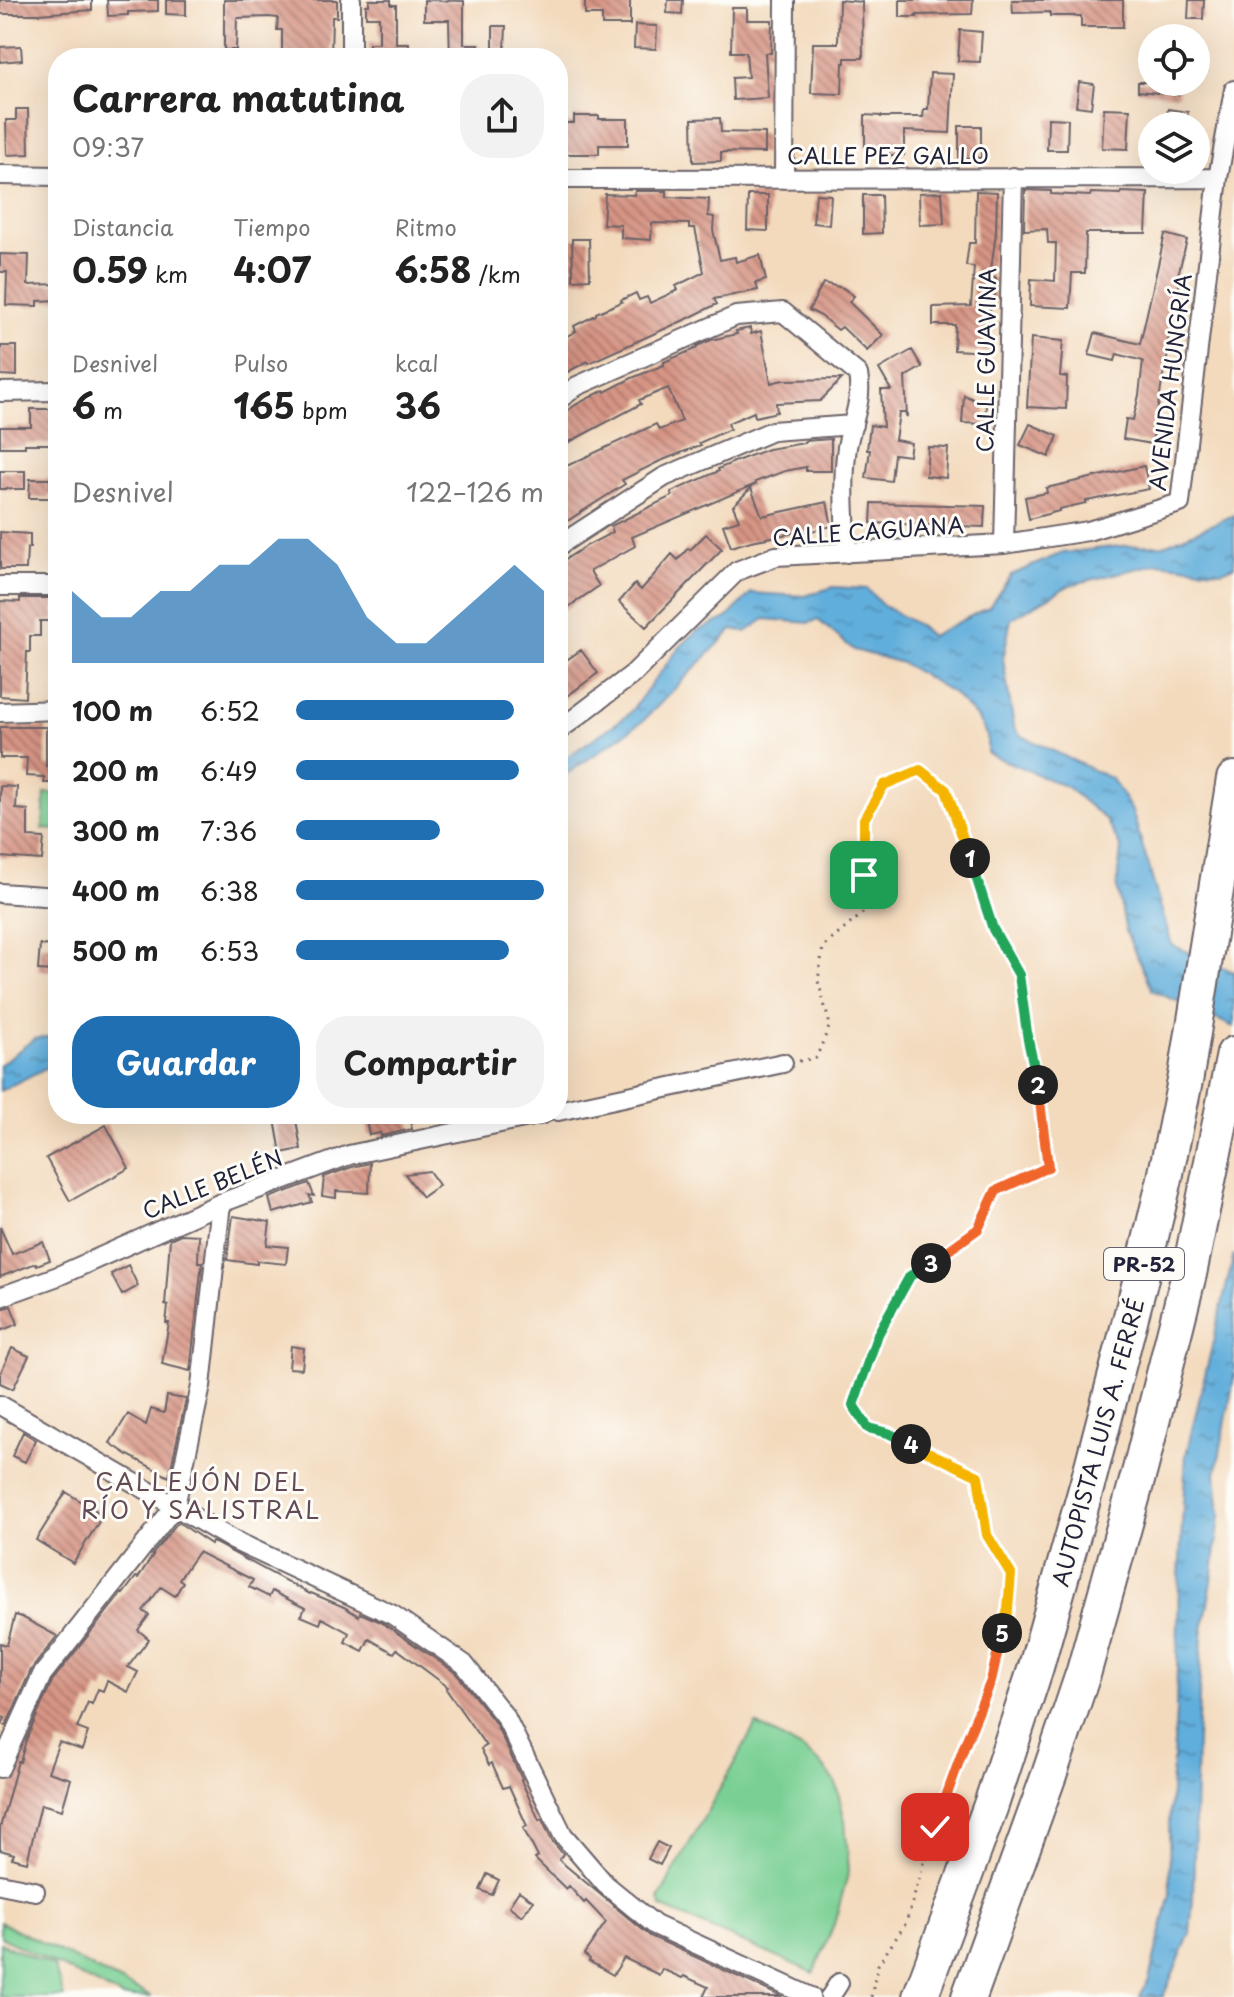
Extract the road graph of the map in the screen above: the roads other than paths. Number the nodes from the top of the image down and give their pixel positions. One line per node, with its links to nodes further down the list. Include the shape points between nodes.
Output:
1 (351, 0): 3 (street)
2 (785, 0): 10 (street)
3 (351, 48)
4 (1234, 90): 8 (street, AVENIDA HUNGRÍA)
5 (0, 175): 6 (street)
6 (48, 176)
7 (1013, 177): 8 (street, CALLE PEZ GALLO); 10 (street, CALLE PEZ GALLO); 16 (street, CALLE GUAVINA)
8 (1218, 178): 16 (street, AVENIDA HUNGRÍA, via 1180,503 1088,531)
9 (568, 179): 10 (street, CALLE PEZ GALLO)
10 (784, 179)
11 (48, 391): 12 (street)
12 (0, 392)
13 (568, 393): 14 (street, via 736,316 783,312 858,374)
14 (853, 425): 15 (street, via 772,431 664,477); 17 (street, via 843,496)
15 (568, 539)
16 (1004, 544): 17 (street, CALLE CAGUANA)
17 (847, 553): 22 (street, CALLE CAGUANA, via 776,556 737,571 633,674)
18 (0, 586): 19 (street)
19 (48, 586)
20 (48, 710): 21 (street)
21 (0, 712)
22 (568, 723)
23 (1234, 779): 38 (highway, AUTOPISTA LUIS A. FERRÉ / PR-52, via 1164,1183 1089,1478 1036,1667)
24 (0, 893): 25 (street)
25 (48, 896)
26 (1234, 1054): 39 (highway, PR-52, via 1186,1289 1084,1671)
27 (783, 1063): 28 (street)
28 (568, 1109)
29 (496, 1124): 30 (street, CALLE BELÉN, via 349,1155)
30 (221, 1203): 31 (street, CALLE BELÉN); 33 (street, via 201,1386)
31 (0, 1297)
32 (0, 1405): 33 (street)
33 (175, 1506): 34 (street, via 42,1675); 37 (street, via 233,1540 393,1615 464,1664 506,1718 563,1835 605,1884 655,1925)
34 (0, 1768)
35 (0, 1884): 36 (street)
36 (35, 1891)
37 (811, 1997)
38 (920, 1997)
39 (969, 1997)

